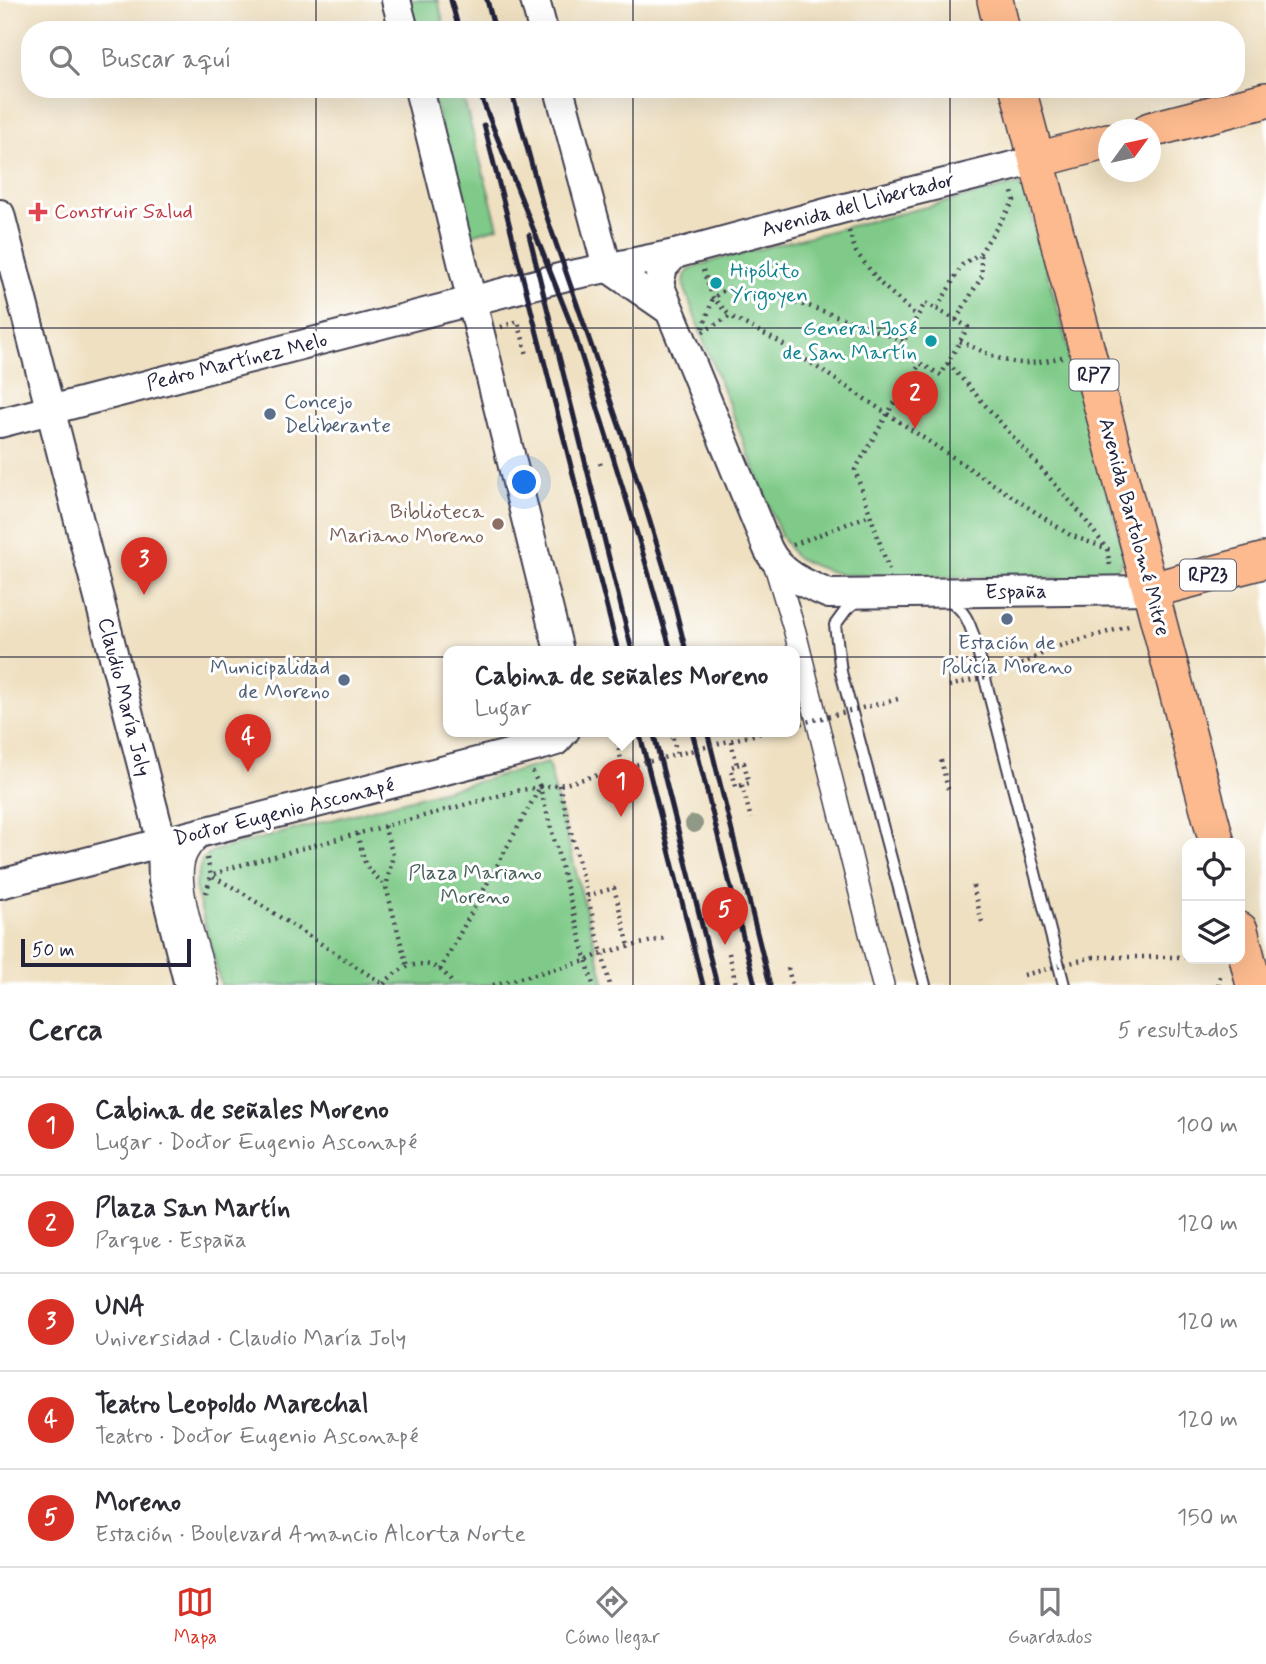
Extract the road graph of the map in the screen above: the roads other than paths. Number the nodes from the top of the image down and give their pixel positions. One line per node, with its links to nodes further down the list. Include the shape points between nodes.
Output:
1 (396, 0): 4 (street)
2 (535, 0): 5 (street)
3 (995, 0): 6 (main road)
4 (402, 21)
5 (541, 21)
6 (1000, 21)
7 (421, 98): 17 (street)
8 (561, 98): 16 (street)
9 (1018, 98): 13 (main road, Avenida Bartolomé Mitre / RP7)
10 (1266, 100): 11 (main road)
11 (1161, 128)
12 (1098, 144): 13 (main road, Avenida del Libertador)
13 (1021, 164): 15 (street, Avenida del Libertador); 23 (main road, Avenida Bartolomé Mitre / RP7, via 1087,351 1124,550)
14 (0, 214): 19 (street, Claudio María Joly)
15 (685, 251): 16 (street, Avenida del Libertador); 18 (street, via 663,267 659,284)
16 (607, 267): 17 (street, Pedro Martínez Melo); 18 (street)
17 (473, 301): 19 (street, Pedro Martínez Melo); 26 (street)
18 (669, 310): 21 (street)
19 (50, 410): 20 (street, Pedro Martínez Melo); 32 (street, Claudio María Joly)
20 (0, 423)
21 (772, 556): 25 (street, España, via 795,579 828,594); 27 (street)
22 (1266, 560): 23 (main road, España / RP23)
23 (1151, 590): 24 (street, España); 31 (main road, Avenida Bartolomé Mitre / RP7, via 1144,625)
24 (939, 593): 25 (street, España); 39 (lane, via 960,607 972,630)
25 (864, 594): 38 (lane, via 835,625 841,672)
26 (558, 646)
27 (798, 646)
28 (800, 652): 37 (street)
29 (560, 737): 30 (street, Doctor Eugenio Asconapé)
30 (204, 833): 32 (street, Doctor Eugenio Asconapé); 36 (street, via 190,845 183,865 184,896)
31 (1215, 838)
32 (162, 843): 33 (street, Doctor Eugenio Asconapé); 35 (street, Claudio María Joly, via 163,881)
33 (0, 884)
34 (1245, 950): 40 (main road)
35 (189, 985)
36 (208, 985)
37 (883, 985)
38 (925, 985)
39 (1064, 985)
40 (1254, 985)

